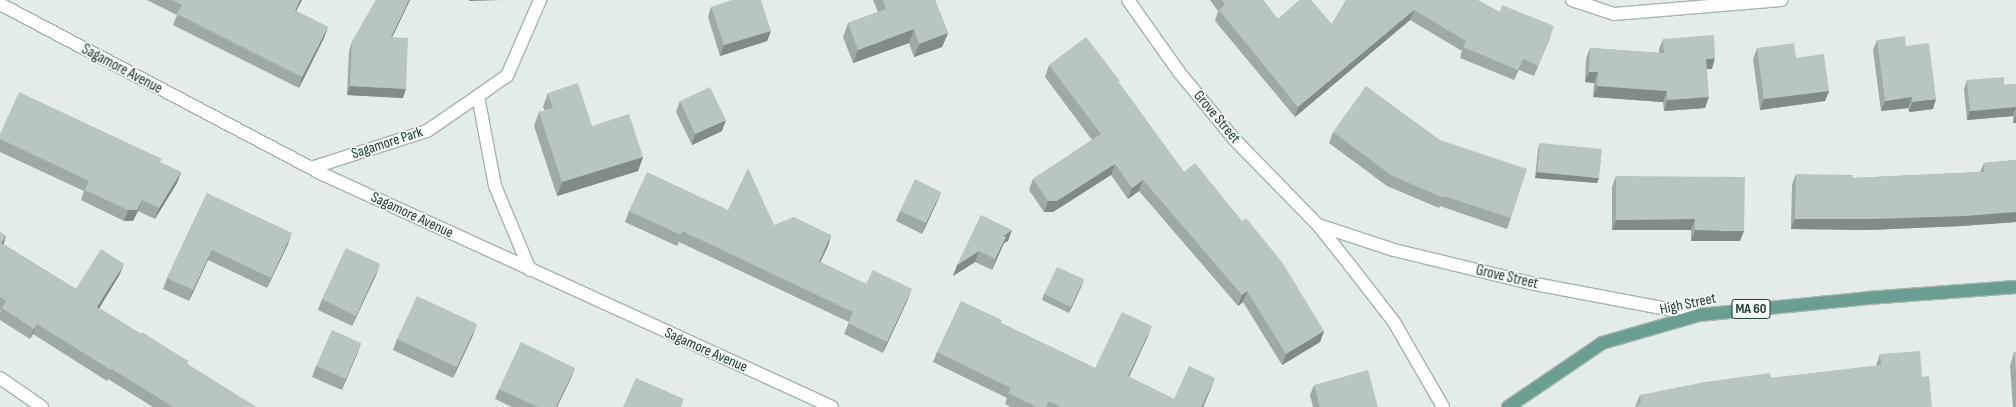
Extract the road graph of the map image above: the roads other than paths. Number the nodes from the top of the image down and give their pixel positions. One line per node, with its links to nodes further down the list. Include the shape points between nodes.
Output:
1 (540, 0): 6 (street, Sagamore Park, via 507,76)
2 (1128, 0): 8 (street, Grove Street, via 1179,72 1234,139)
3 (1572, 0): 4 (street, via 1614,14)
4 (1781, 0)
5 (0, 4): 7 (street, Sagamore Avenue)
6 (478, 96): 7 (street, Sagamore Park, via 427,131); 9 (street, via 495,186)
7 (311, 168): 9 (street, Sagamore Avenue)
8 (1318, 225): 11 (street, Grove Street, via 1394,250 1535,284); 15 (street, Grove Street, via 1394,322)
9 (530, 270): 14 (street, Sagamore Avenue)
10 (2016, 287): 11 (main road, High Street / MA 60)
11 (1699, 314): 16 (main road, High Street / MA 60, via 1602,343)
12 (0, 378): 13 (street)
13 (42, 407)
14 (832, 407)
15 (1443, 407)
16 (1508, 407)

